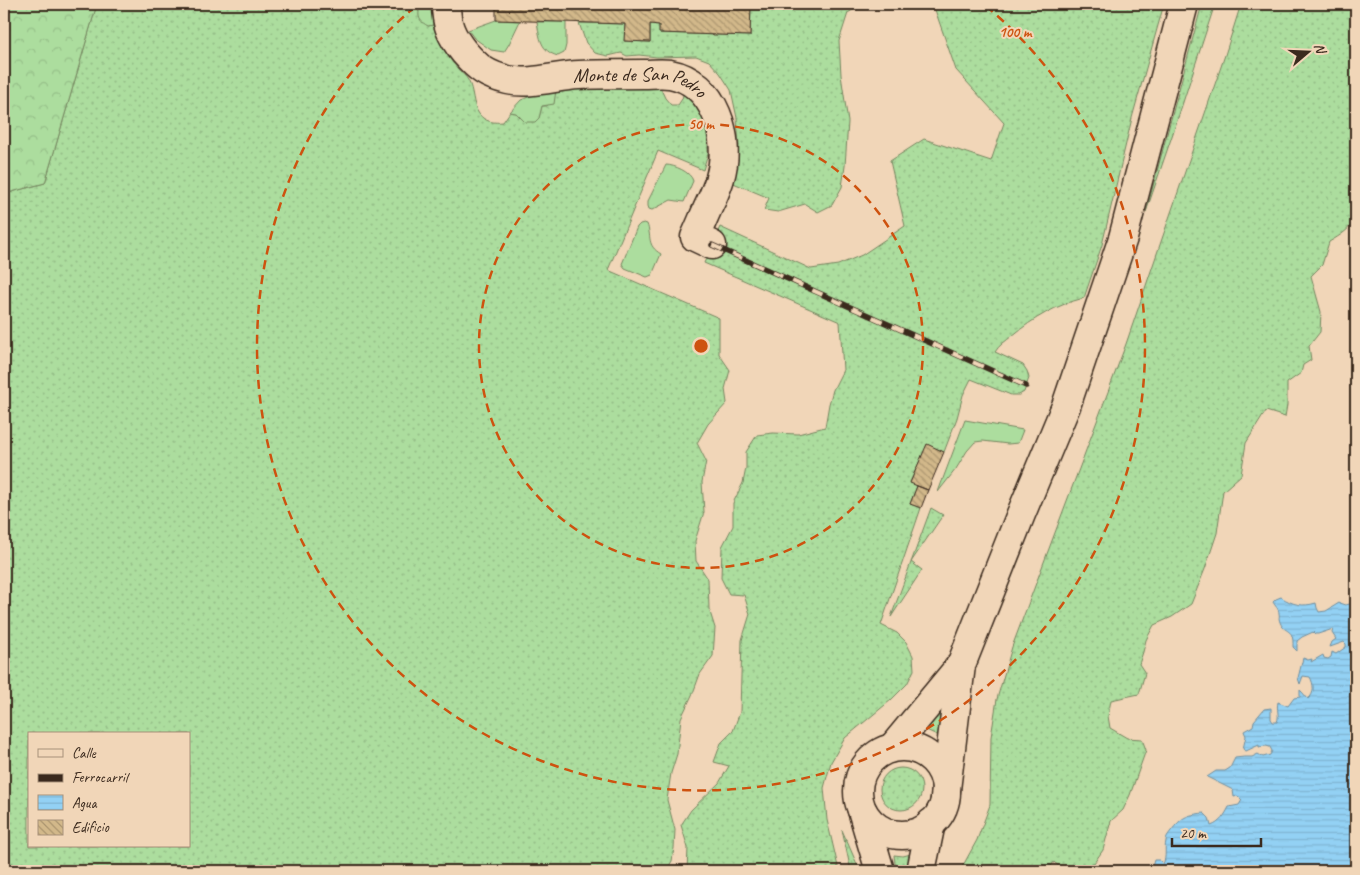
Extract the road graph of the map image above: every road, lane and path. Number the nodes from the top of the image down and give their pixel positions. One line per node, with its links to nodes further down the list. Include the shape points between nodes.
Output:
1 (446, 4): 3 (street, Monte de San Pedro, via 450,32 478,68 494,76 529,81 578,75 670,74 692,82 716,111 723,135 724,160 720,178 695,237)
2 (1184, 4): 4 (street, via 1123,238 1066,406)
3 (712, 245)
4 (961, 665): 5 (street); 6 (street)
5 (893, 747): 6 (street, via 921,751 932,759 941,770); 7 (street, via 880,752 862,770 858,783)
6 (945, 798): 8 (street)
7 (862, 809): 8 (street, via 880,829 893,834 920,831); 9 (street)
8 (931, 823): 10 (street)
9 (880, 871)
10 (921, 871)

